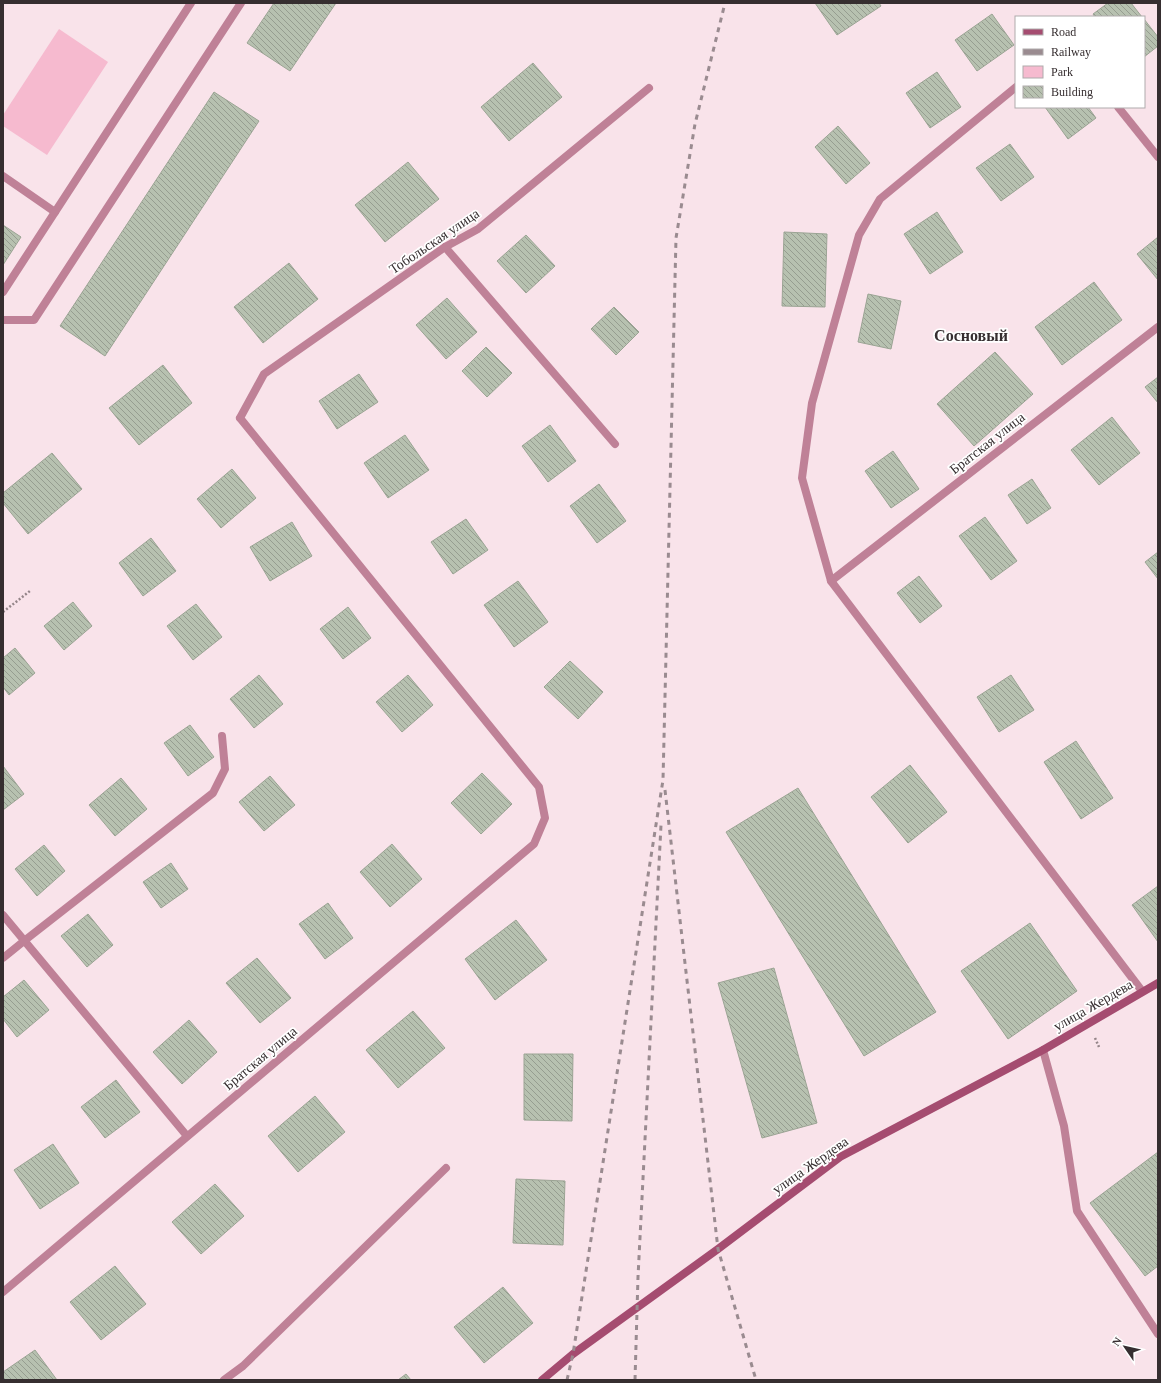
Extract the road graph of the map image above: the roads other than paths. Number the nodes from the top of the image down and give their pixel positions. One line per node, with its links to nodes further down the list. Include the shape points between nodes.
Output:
1 (191, 3): 8 (street)
2 (241, 3): 11 (street, via 34,320)
3 (649, 88): 9 (street, Тобольская улица, via 478,229)
4 (1015, 89): 14 (street, via 880,199 859,235 812,403 802,478)
5 (1119, 108): 6 (street)
6 (1158, 157)
7 (3, 176): 8 (street)
8 (55, 212): 10 (street)
9 (445, 247): 13 (street); 16 (street, Тобольская улица, via 264,374 240,418 539,787 545,818)
10 (3, 292)
11 (3, 320)
12 (1158, 327): 14 (street, Братская улица)
13 (615, 444)
14 (831, 581): 21 (street)
15 (222, 736): 18 (street, via 225,769 213,793)
16 (534, 844): 23 (street, Братская улица)
17 (3, 915): 18 (street)
18 (24, 941): 19 (street); 23 (street)
19 (3, 958)
20 (1158, 983): 21 (main road, улица Жердева)
21 (1142, 991): 22 (main road, улица Жердева)
22 (1043, 1050): 26 (street, via 1064,1126 1077,1211); 28 (main road, улица Жердева, via 840,1157 573,1354)
23 (187, 1136): 25 (street, Братская улица)
24 (446, 1168): 27 (street, via 243,1366)
25 (3, 1292)
26 (1158, 1334)
27 (224, 1380)
28 (542, 1380)

